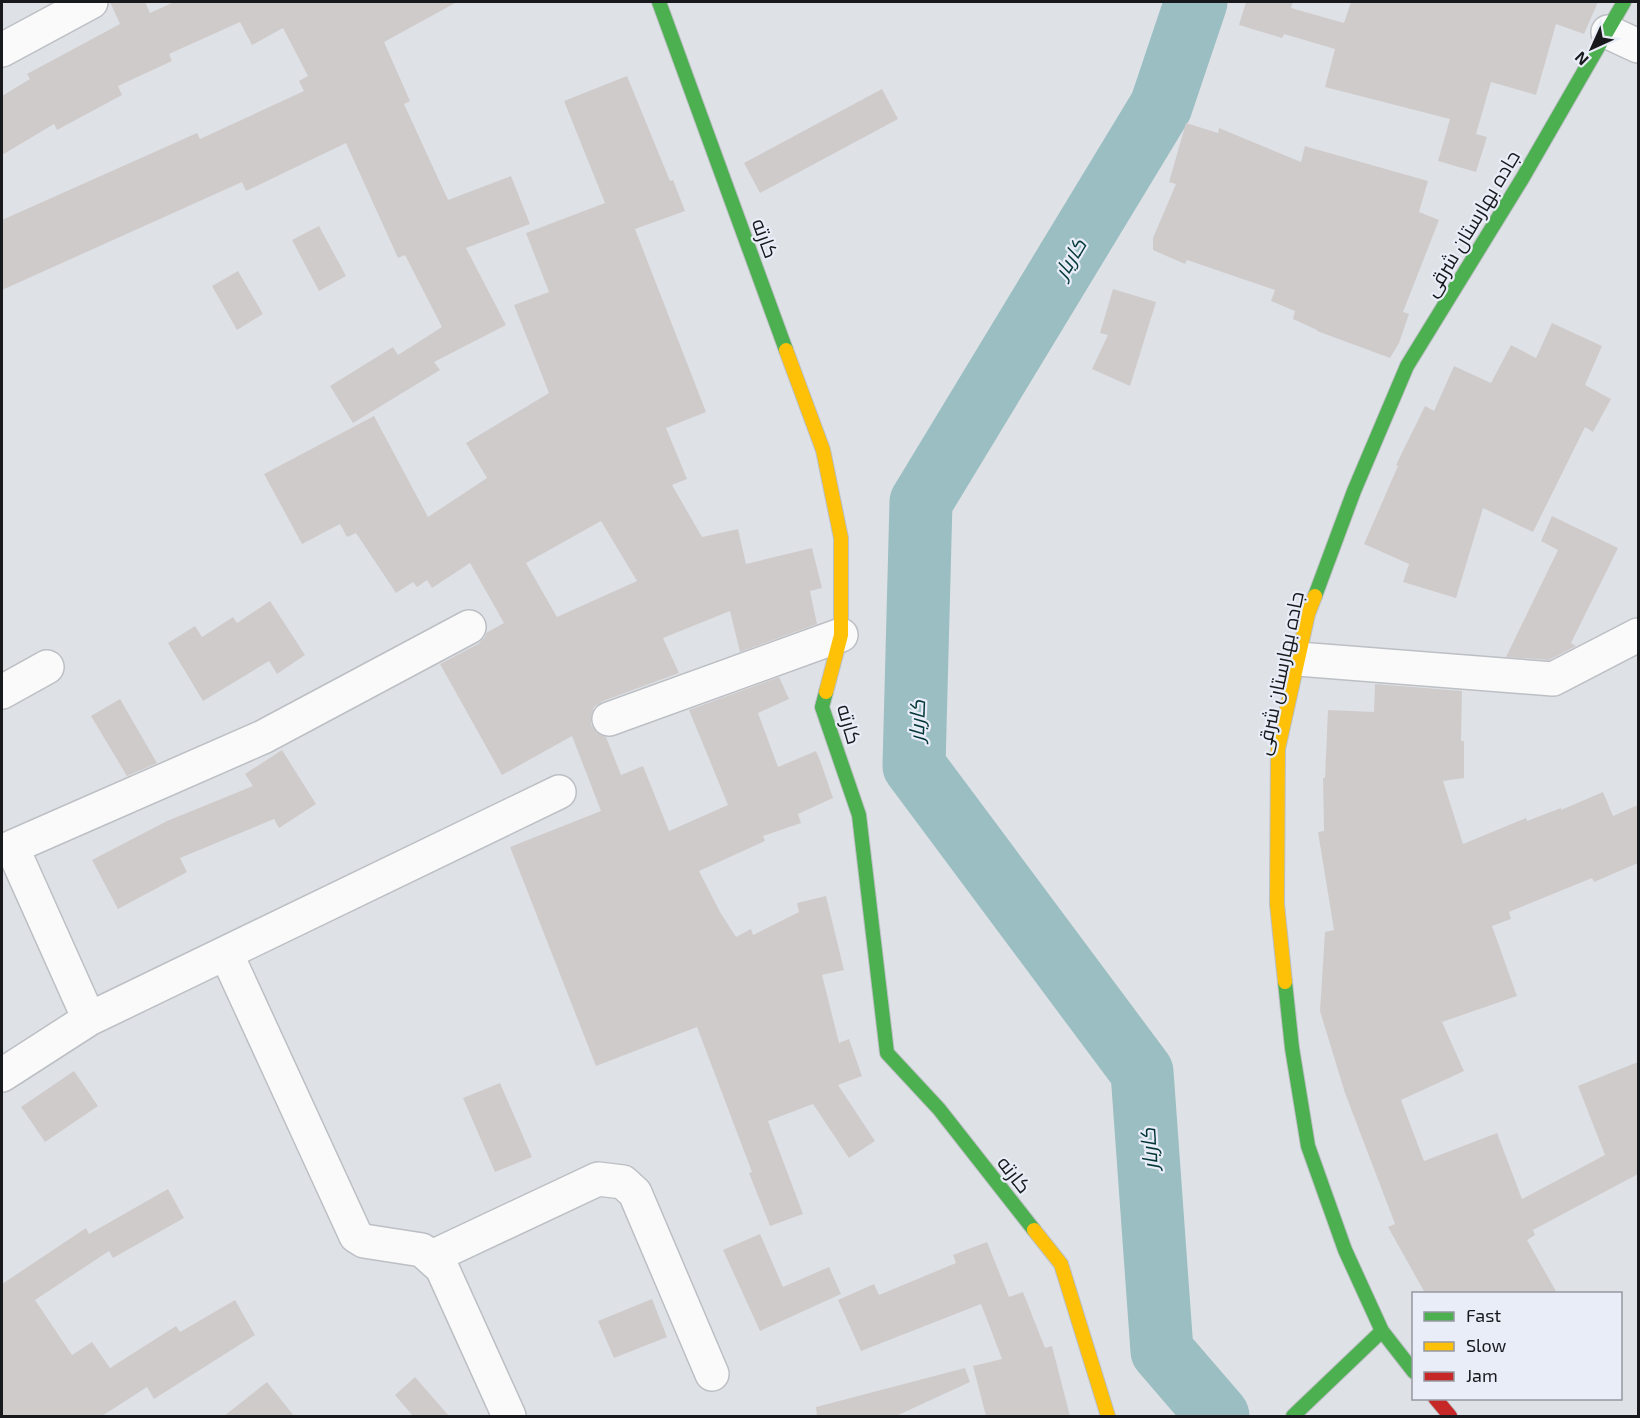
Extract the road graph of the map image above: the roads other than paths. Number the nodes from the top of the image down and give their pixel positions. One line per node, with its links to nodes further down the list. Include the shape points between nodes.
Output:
1 (92, 2): 6 (street)
2 (659, 2): 8 (street, کارته, via 823,450 841,538)
3 (1624, 2): 4 (street, جاده بهارستان شرقی)
4 (1608, 32): 5 (street); 10 (street, جاده بهارستان شرقی, via 1407,366 1308,614)
5 (1638, 46)
6 (2, 50)
7 (469, 627): 16 (street, via 263,737 12,847)
8 (841, 634): 13 (street); 24 (street, کارته, via 822,707 860,815 887,1053 939,1109 1061,1264)
9 (1638, 636): 10 (street, via 1553,679)
10 (1298, 659): 19 (street, جاده بهارستان شرقی, via 1278,749 1277,904 1292,1048 1308,1146 1345,1250)
11 (47, 667): 12 (street)
12 (2, 692)
13 (609, 719)
14 (559, 792): 15 (street)
15 (226, 953): 16 (street); 18 (street, via 356,1236 364,1241 422,1250)
16 (89, 1019): 17 (street)
17 (2, 1075)
18 (432, 1257): 21 (street, via 598,1179 623,1182 635,1193); 23 (street, via 442,1268)
19 (1382, 1331): 20 (street, جاده بهارستان شرقی); 25 (street)
20 (1412, 1370)
21 (712, 1374)
22 (1437, 1400): 26 (street)
23 (509, 1416)
24 (1108, 1416)
25 (1293, 1416)
26 (1450, 1416)

